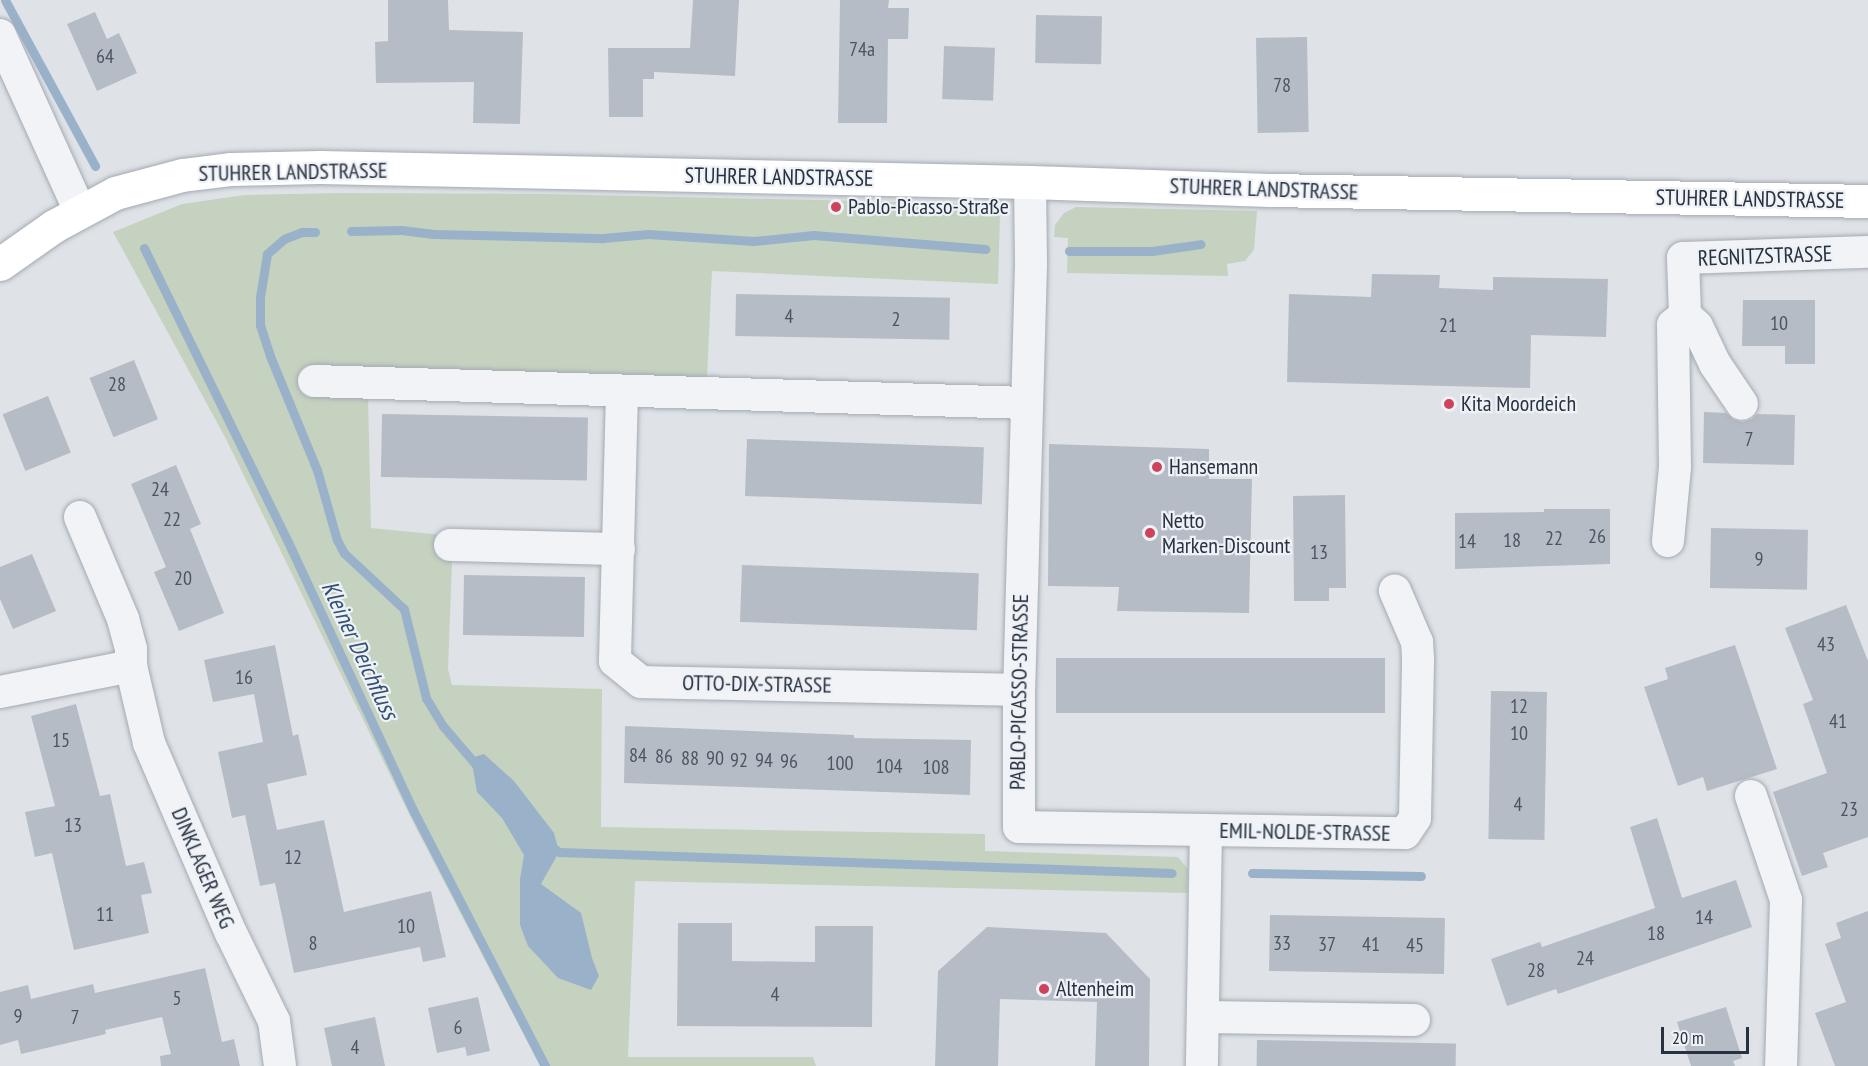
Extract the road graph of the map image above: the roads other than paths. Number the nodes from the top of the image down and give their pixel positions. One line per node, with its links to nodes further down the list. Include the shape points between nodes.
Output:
1 (0, 35): 4 (street)
2 (1030, 182): 3 (main road, STUHRER LANDSTRASSE); 4 (main road, STUHRER LANDSTRASSE, via 320,167 230,169 152,182 115,193); 10 (street, PABLO-PICASSO-STRASSE)
3 (1868, 201)
4 (80, 211): 6 (main road, STUHRER LANDSTRASSE)
5 (1868, 252): 7 (street, REGNITZSTRASSE, via 1683,258)
6 (0, 264)
7 (1685, 315): 11 (street, via 1697,326 1714,364); 13 (street, REGNITZSTRASSE, via 1673,325 1675,467)
8 (314, 381): 9 (street)
9 (622, 392): 10 (street); 15 (street, OTTO-DIX-STRASSE)
10 (1026, 403): 18 (street, PABLO-PICASSO-STRASSE)
11 (1742, 404)
12 (80, 517): 17 (street, DINKLAGER WEG, via 123,619)
13 (1668, 541)
14 (450, 545): 15 (street)
15 (619, 549): 18 (street, OTTO-DIX-STRASSE, via 615,661 640,682)
16 (1395, 591): 21 (street, EMIL-NOLDE-STRASSE, via 1417,642 1418,659 1414,818 1405,833)
17 (131, 666): 19 (street); 24 (street, DINKLAGER WEG, via 149,743 231,933 274,1021)
18 (1018, 690): 21 (street, PABLO-PICASSO-STRASSE, via 1019,827)
19 (0, 692)
20 (1751, 796): 26 (street, via 1786,900)
21 (1206, 830): 22 (street)
22 (1204, 1017): 23 (street); 25 (street)
23 (1414, 1020)
24 (280, 1066)
25 (1202, 1066)
26 (1781, 1066)

